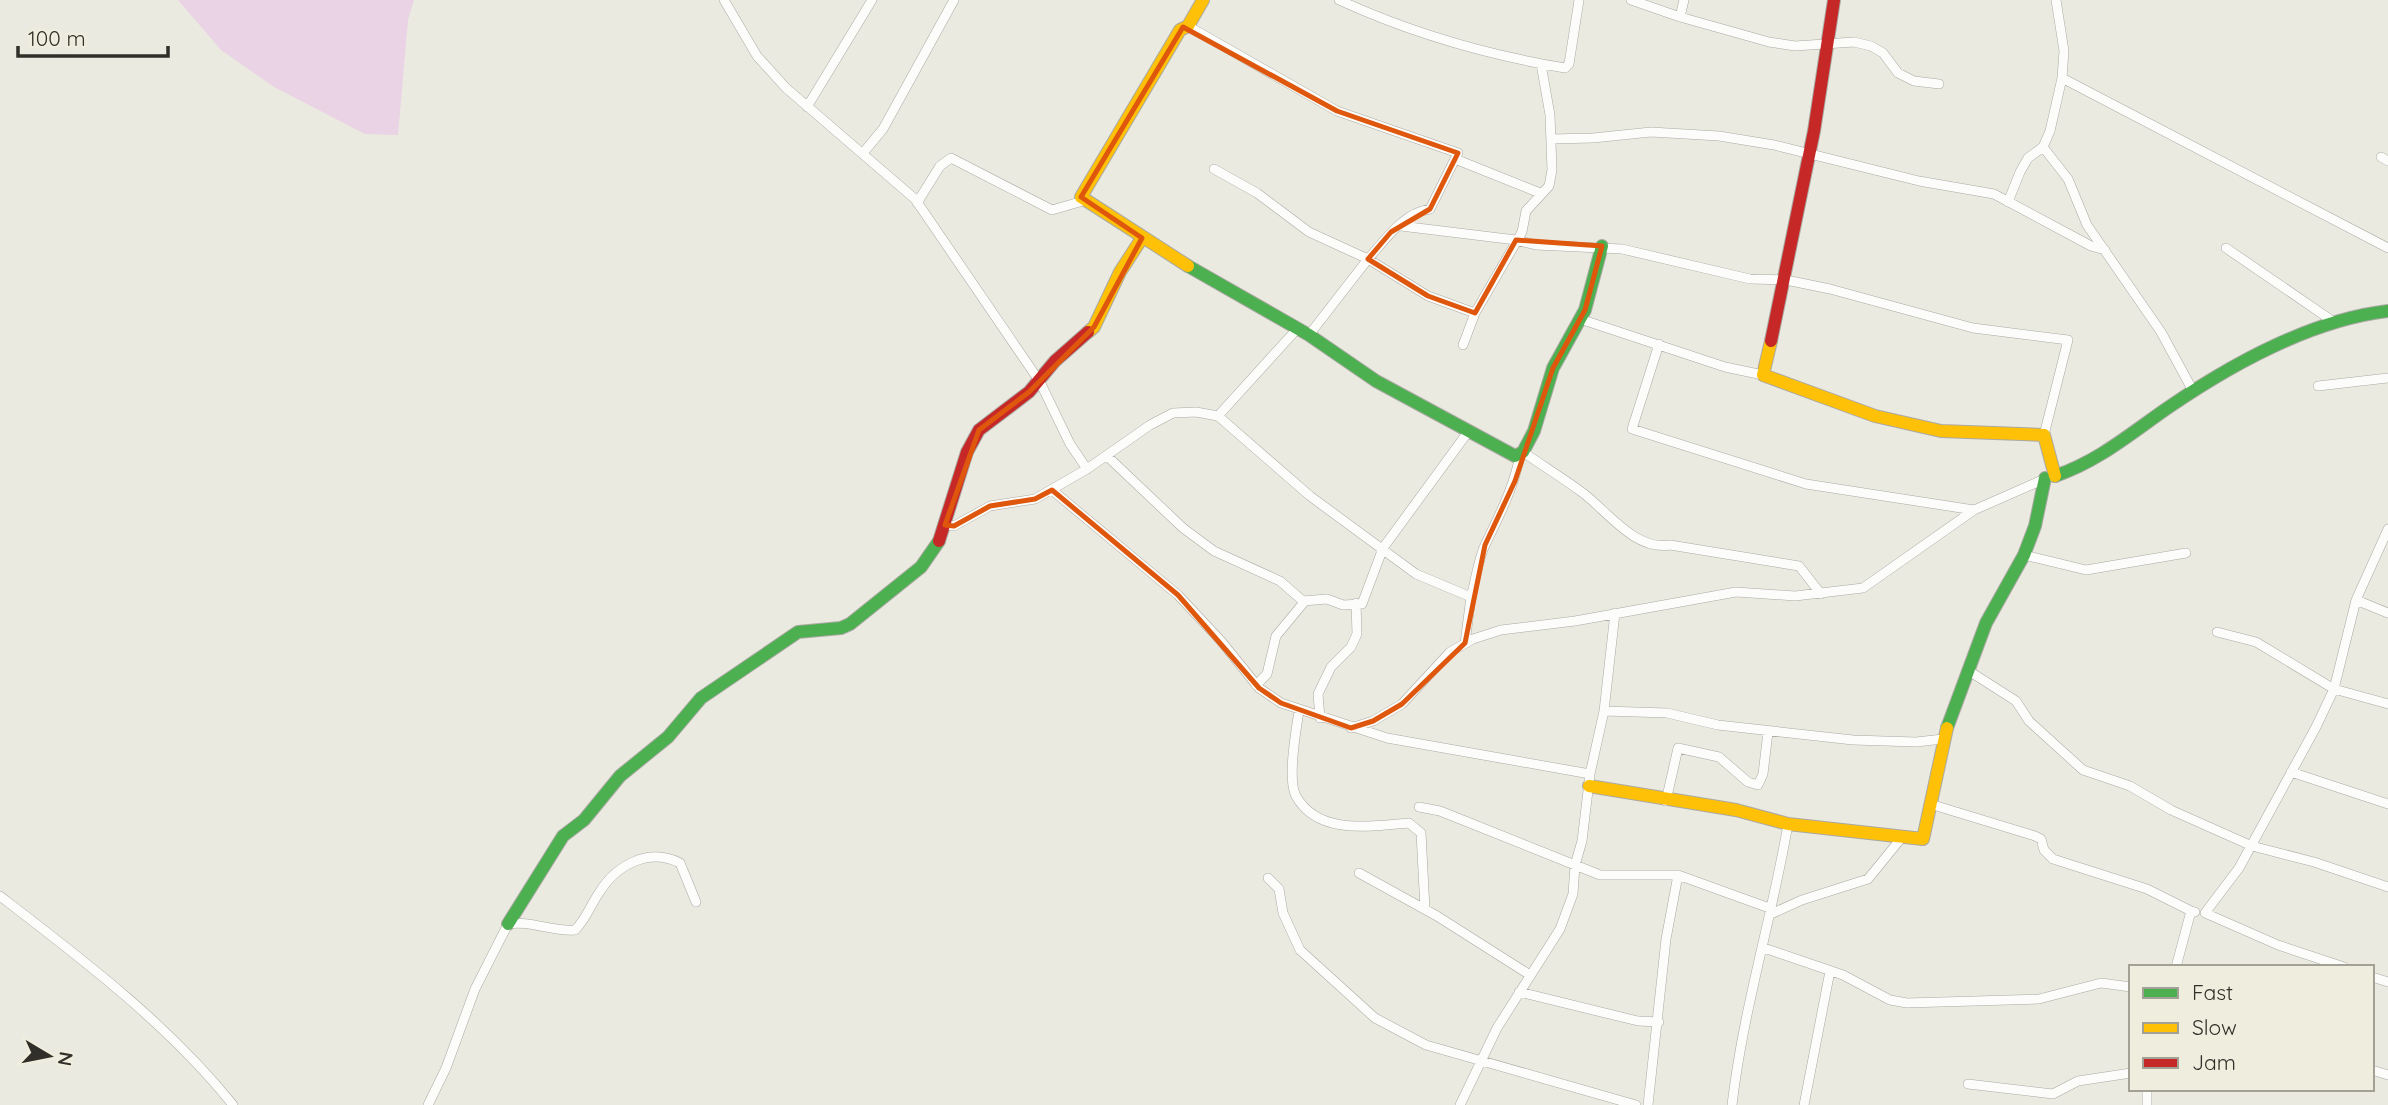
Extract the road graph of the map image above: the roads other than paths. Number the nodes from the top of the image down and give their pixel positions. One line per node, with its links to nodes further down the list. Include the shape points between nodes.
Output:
1 (724, 0): 17 (street, via 757,56)
2 (872, 0): 17 (street)
3 (954, 0): 20 (street, via 883,129)
4 (1203, 0): 12 (street)
5 (1339, 0): 14 (street, via 1406,29)
6 (1578, 0): 14 (street, via 1567,66)
7 (1631, 0): 11 (street)
8 (1684, 0): 11 (street)
9 (1834, 0): 13 (street)
10 (2056, 0): 15 (street, via 2064,51)
11 (1680, 17): 13 (street, via 1769,42)
12 (1188, 26): 22 (street, via 1336,111 1458,153); 25 (street, via 1180,30 1082,193)
13 (1828, 44): 16 (street, via 1871,46 1883,53 1898,73 1914,81); 21 (street)
14 (1541, 64): 18 (street)
15 (2062, 78): 19 (street); 33 (street)
16 (1939, 84)
17 (807, 107): 20 (street)
18 (1551, 139): 21 (street, via 1651,132 1719,136); 24 (street, via 1549,186)
19 (2043, 147): 26 (street, via 2028,158); 34 (street, via 2068,179 2087,225)
20 (863, 153): 27 (street)
21 (1809, 155): 26 (street, via 1994,194); 36 (street)
22 (1455, 159): 24 (street); 28 (street, via 1430,209)
23 (1214, 169): 35 (street, via 1257,193 1309,233)
24 (1539, 193): 30 (street, via 1525,211)
25 (1083, 201): 27 (street, via 1052,210 951,158 940,166); 29 (street)
26 (2008, 202): 34 (street)
27 (917, 203): 47 (street)
28 (1401, 226): 30 (street); 35 (street)
29 (1142, 238): 41 (street); 47 (street, via 1094,327 1055,361)
30 (1516, 240): 31 (street, via 1553,247); 38 (street)
31 (1602, 246): 36 (street, via 1750,279); 39 (street)
32 (2226, 248): 40 (street)
33 (2388, 248)
34 (2105, 250): 49 (street, via 2161,332)
35 (1368, 259): 38 (street, via 1428,296); 42 (street)
36 (1786, 280): 45 (street); 52 (street, via 1973,328 2068,340)
37 (2388, 310): 40 (street)
38 (1475, 313): 44 (street)
39 (1580, 319): 43 (street); 53 (street, via 1553,368 1534,431)
40 (2330, 320): 49 (street, via 2271,346)
41 (1297, 329): 42 (street); 50 (street)
42 (1309, 335): 51 (street, via 1376,381)
43 (1659, 344): 45 (street); 58 (street, via 1632,429 1806,484)
44 (1463, 345)
45 (1762, 375): 52 (street, via 1875,416 1941,431)
46 (2388, 378): 48 (street)
47 (1040, 382): 55 (street); 59 (street, via 989,421 972,441)
48 (2318, 386)
49 (2193, 391): 56 (street, via 2102,458)
50 (1218, 416): 54 (street, via 1173,413); 61 (street, via 1310,496)
51 (1468, 432): 53 (street); 61 (street)
52 (2044, 435): 56 (street)
53 (1521, 454): 64 (street, via 1589,498 1613,521 1660,547 1800,566); 65 (street, via 1515,481 1485,545)
54 (1107, 456): 55 (street); 67 (street, via 1214,551 1280,582)
55 (1087, 469): 57 (street)
56 (2050, 477): 58 (street); 63 (street)
57 (1052, 489): 59 (street, via 1035,499 990,506 954,526); 74 (street, via 1178,595)
58 (1974, 510): 64 (street, via 1863,588)
59 (945, 525): 103 (street, via 927,563 847,626 810,627 798,632 701,698 668,737 636,760 584,820 563,836)
60 (2388, 529): 66 (street)
61 (1384, 548): 65 (street, via 1416,574); 68 (street, via 1362,604)
62 (2186, 554): 63 (street, via 2085,570)
63 (2024, 555): 73 (street, via 1997,598)
64 (1821, 594): 70 (street, via 1736,592)
65 (1471, 597): 72 (street)
66 (2356, 600): 69 (street); 75 (street)
67 (1303, 601): 68 (street); 74 (street, via 1276,636 1267,674)
68 (1356, 603): 79 (street, via 1357,634 1331,667 1318,694)
69 (2388, 612)
70 (1615, 613): 72 (street, via 1501,630); 78 (street)
71 (2217, 632): 75 (street, via 2256,642)
72 (1465, 643): 80 (street, via 1450,652 1402,704)
73 (1969, 671): 82 (street); 91 (street, via 2015,701 2029,721 2083,770 2130,786)
74 (1256, 685): 77 (street)
75 (2334, 689): 76 (street); 83 (street)
76 (2388, 704)
77 (1299, 711): 79 (street); 99 (street, via 1291,761 1295,795 1316,817 1342,826 1409,823 1421,833)
78 (1604, 711): 81 (street, via 1667,713); 84 (street)
79 (1320, 718): 80 (street)
80 (1351, 728): 84 (street)
81 (1768, 732): 82 (street, via 1884,741); 85 (street, via 1758,785 1748,782 1720,757 1678,748)
82 (1944, 739): 86 (street)
83 (2291, 772): 87 (street); 91 (street)
84 (1589, 780): 85 (street); 92 (street)
85 (1666, 801): 89 (street, via 1736,810)
86 (1930, 804): 90 (street, via 1923,839); 101 (street, via 2035,836 2053,859 2147,889)
87 (2388, 804)
88 (1419, 807): 92 (street, via 1440,811)
89 (1788, 824): 90 (street); 100 (street)
90 (1903, 836): 100 (street, via 1868,879)
91 (2252, 846): 96 (street); 102 (street)
92 (1575, 865): 94 (street, via 1600,875); 108 (street, via 1568,912)
93 (1359, 873): 99 (street)
94 (1678, 874): 100 (street); 111 (street, via 1666,939)
95 (1268, 878): 112 (street, via 1279,889 1283,913 1300,950 1375,1018 1426,1045)
96 (2388, 887)
97 (0, 896): 115 (street, via 169,1034)
98 (696, 902): 103 (street, via 680,863 654,857 632,861 607,882 575,930)
99 (1425, 909): 108 (street)
100 (1772, 911): 104 (street)
101 (2192, 911): 102 (street); 105 (street)
102 (2205, 914): 106 (street)
103 (508, 924): 116 (street, via 475,989)
104 (1764, 948): 107 (street); 120 (street, via 1738,1054)
105 (2177, 965)
106 (2338, 965)
107 (1830, 971): 109 (street, via 1871,992 1907,1003 2039,999 2101,983); 121 (street)
108 (1530, 975): 110 (street)
109 (2129, 987)
110 (1518, 992): 111 (street); 112 (street)
111 (1659, 1023): 119 (street)
112 (1483, 1061): 117 (street); 118 (street)
113 (2129, 1073): 114 (street, via 2078,1081 2053,1094)
114 (1968, 1084)
115 (233, 1105)
116 (428, 1105)
117 (1460, 1105)
118 (1636, 1105)
119 (1648, 1105)
120 (1732, 1105)
121 (1804, 1105)

